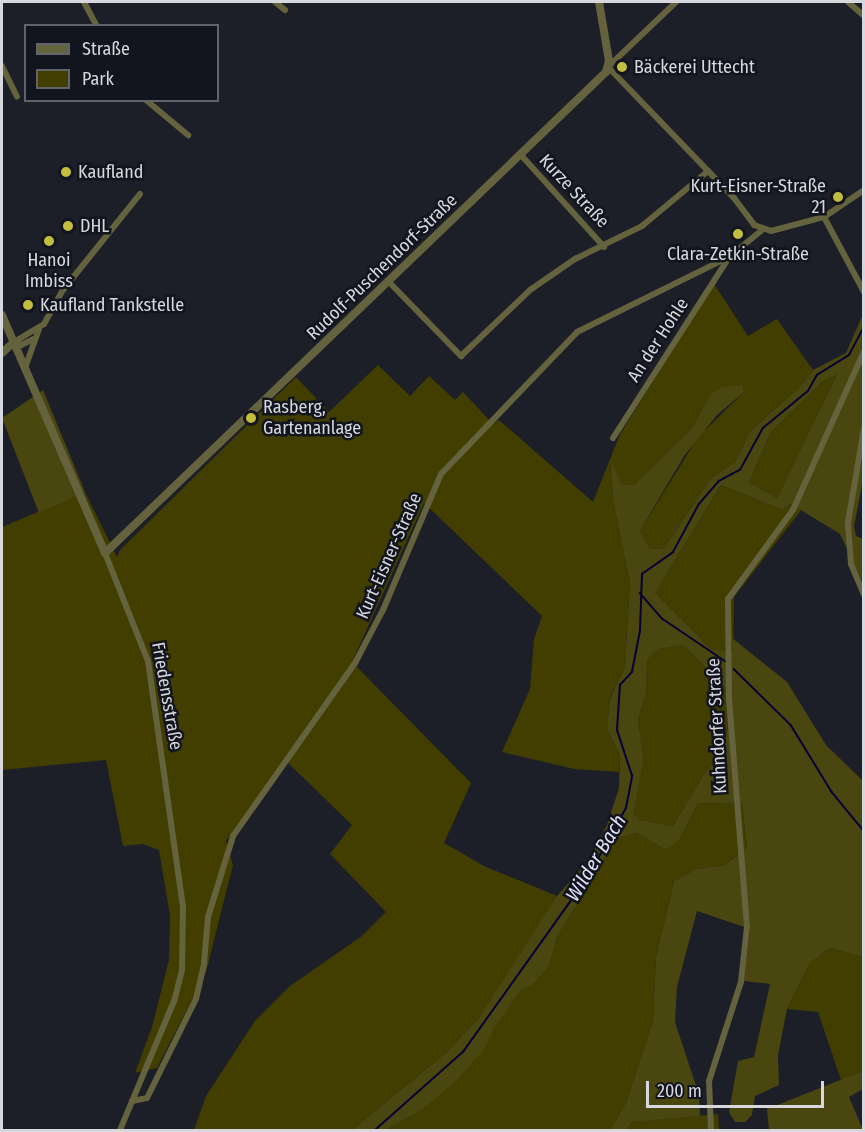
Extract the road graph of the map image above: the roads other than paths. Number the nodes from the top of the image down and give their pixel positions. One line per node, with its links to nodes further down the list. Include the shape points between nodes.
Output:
1 (84, 2): 8 (street)
2 (275, 2): 6 (street)
3 (599, 2): 10 (street)
4 (676, 2): 10 (street, Rudolf-Puschendorf-Straße)
5 (848, 2): 7 (street)
6 (285, 10)
7 (864, 16)
8 (96, 24)
9 (2, 66): 11 (street)
10 (608, 67): 14 (street, Rudolf-Puschendorf-Straße); 15 (street)
11 (17, 97)
12 (149, 102): 13 (street)
13 (188, 135)
14 (520, 155): 20 (street, Kurze Straße); 22 (street, Rudolf-Puschendorf-Straße)
15 (708, 171): 19 (street); 20 (street, via 651,220)
16 (864, 190): 18 (street, Kurt-Eisner-Straße)
17 (140, 194): 25 (street, via 63,290)
18 (824, 217): 19 (street, Kurt-Eisner-Straße); 23 (street)
19 (762, 230): 21 (street, Kurt-Eisner-Straße)
20 (604, 247): 22 (street, via 575,259 530,290 461,356)
21 (729, 257): 32 (street, An der Hohle); 35 (street, Kurt-Eisner-Straße, via 577,332 441,474 383,610 355,663 233,836 208,917 196,999 147,1098)
22 (388, 281): 33 (street, Rudolf-Puschendorf-Straße)
23 (864, 292)
24 (2, 315): 27 (street, Friedensstraße)
25 (39, 329): 26 (street); 27 (street)
26 (34, 339): 27 (street, via 21,345); 30 (street)
27 (14, 342): 29 (street); 30 (street, Friedensstraße)
28 (864, 351): 37 (street, Kuhndorfer Straße, via 793,510 728,599 729,700 747,927 741,982 709,1081)
29 (2, 353)
30 (25, 368): 33 (street, Friedensstraße)
31 (864, 428): 34 (street, via 848,523 851,564)
32 (612, 438)
33 (105, 553): 35 (street, Friedensstraße, via 148,661 183,906 182,970 174,1001)
34 (864, 594)
35 (132, 1101): 36 (street, Friedensstraße)
36 (120, 1131)
37 (711, 1131)

